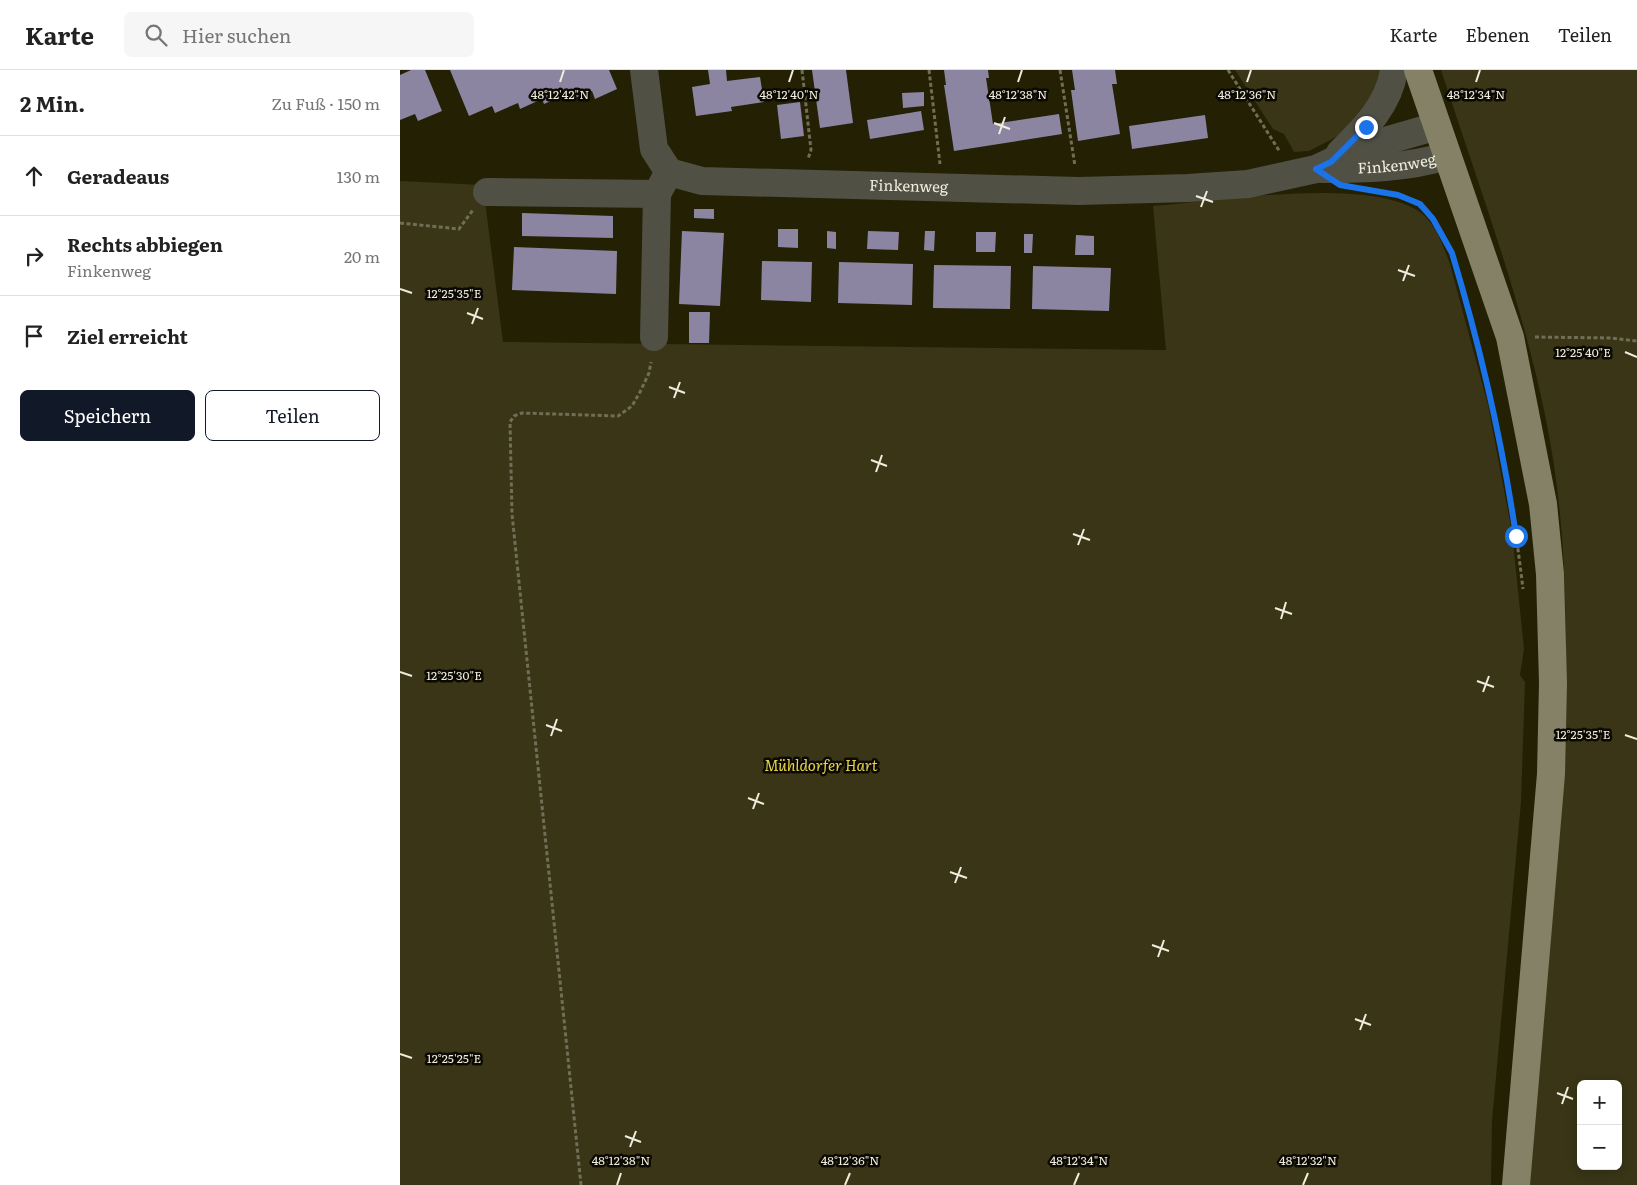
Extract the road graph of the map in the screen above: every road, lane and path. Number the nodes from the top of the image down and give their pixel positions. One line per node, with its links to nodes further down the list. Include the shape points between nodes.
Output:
1 (644, 70): 11 (street, via 654,149)
2 (802, 70): 12 (path, via 811,150)
3 (929, 70): 13 (path)
4 (1060, 70): 14 (path)
5 (1228, 70): 10 (path)
6 (1394, 70): 10 (street, Finkenweg, via 1393,81 1381,106 1366,127)
7 (1418, 70): 8 (main road)
8 (1437, 126): 9 (main road); 10 (street, Finkenweg, via 1361,148)
9 (1447, 156): 10 (street, Finkenweg, via 1422,163 1367,169); 19 (main road)
10 (1314, 168): 14 (street, Finkenweg, via 1248,184)
11 (663, 183): 12 (street, Finkenweg); 15 (street, Finkenweg); 18 (street)
12 (801, 184): 13 (street, Finkenweg)
13 (942, 187): 14 (street, Finkenweg)
14 (1079, 191)
15 (486, 192): 17 (path, via 459,229)
16 (1388, 194): 21 (path, via 1420,204 1433,219 1452,253 1505,459)
17 (400, 223)
18 (654, 337): 22 (path, via 649,373 627,411 618,416 522,413 510,422 512,514)
19 (1510, 337): 20 (path); 23 (main road, via 1543,504 1550,574 1553,683 1551,774)
20 (1637, 341)
21 (1524, 594)
22 (581, 1185)
23 (1516, 1185)

